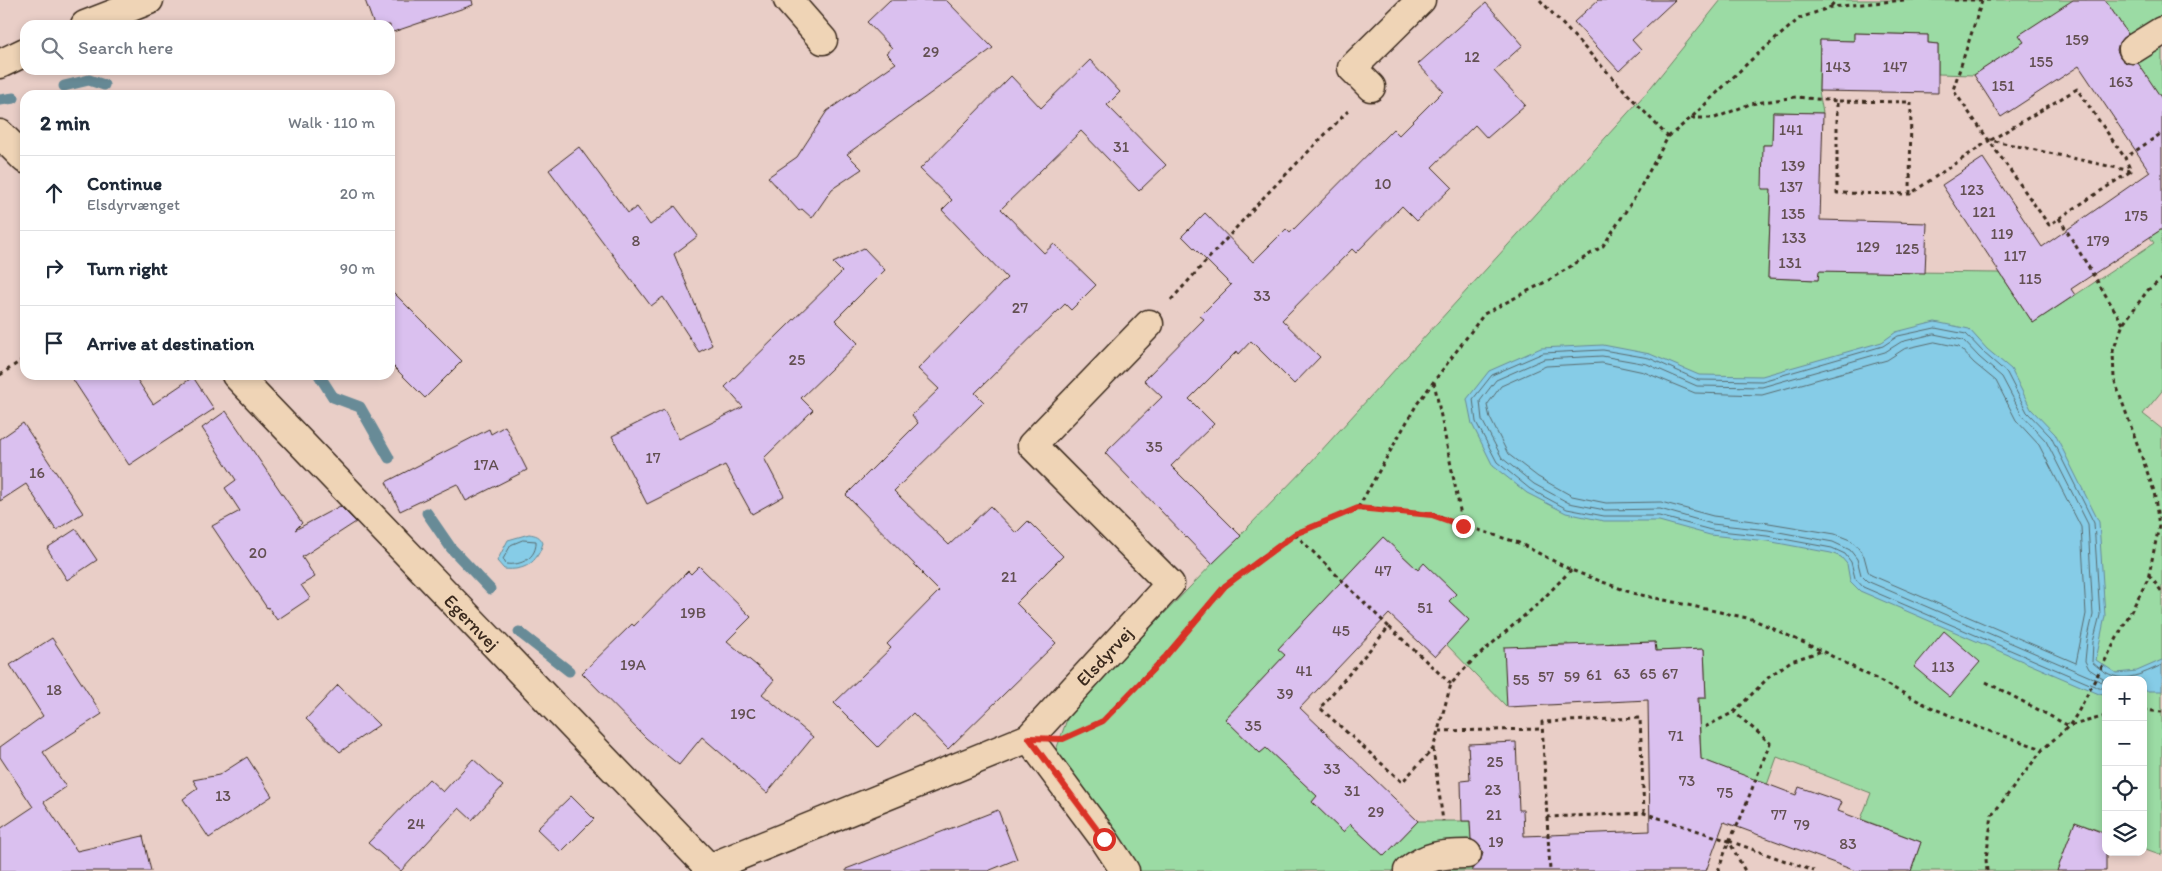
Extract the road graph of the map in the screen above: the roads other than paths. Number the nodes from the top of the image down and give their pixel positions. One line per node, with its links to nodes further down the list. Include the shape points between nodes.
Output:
1 (149, 0): 4 (street)
2 (788, 0): 6 (street)
3 (1420, 0): 10 (street, via 1352,68)
4 (98, 20)
5 (2162, 31): 7 (street)
6 (823, 40)
7 (2133, 49)
8 (20, 54): 9 (street)
9 (0, 64)
10 (1372, 87)
11 (0, 134): 12 (street)
12 (20, 154)
13 (1149, 324): 15 (street, Elsdyrvej, via 1032,446 1170,584)
14 (241, 380): 17 (street, Egernvej)
15 (1029, 738): 17 (street, Elsdyrvej); 18 (street)
16 (1457, 854): 19 (street, via 1420,860)
17 (708, 870)
18 (1125, 871)
19 (1408, 871)

